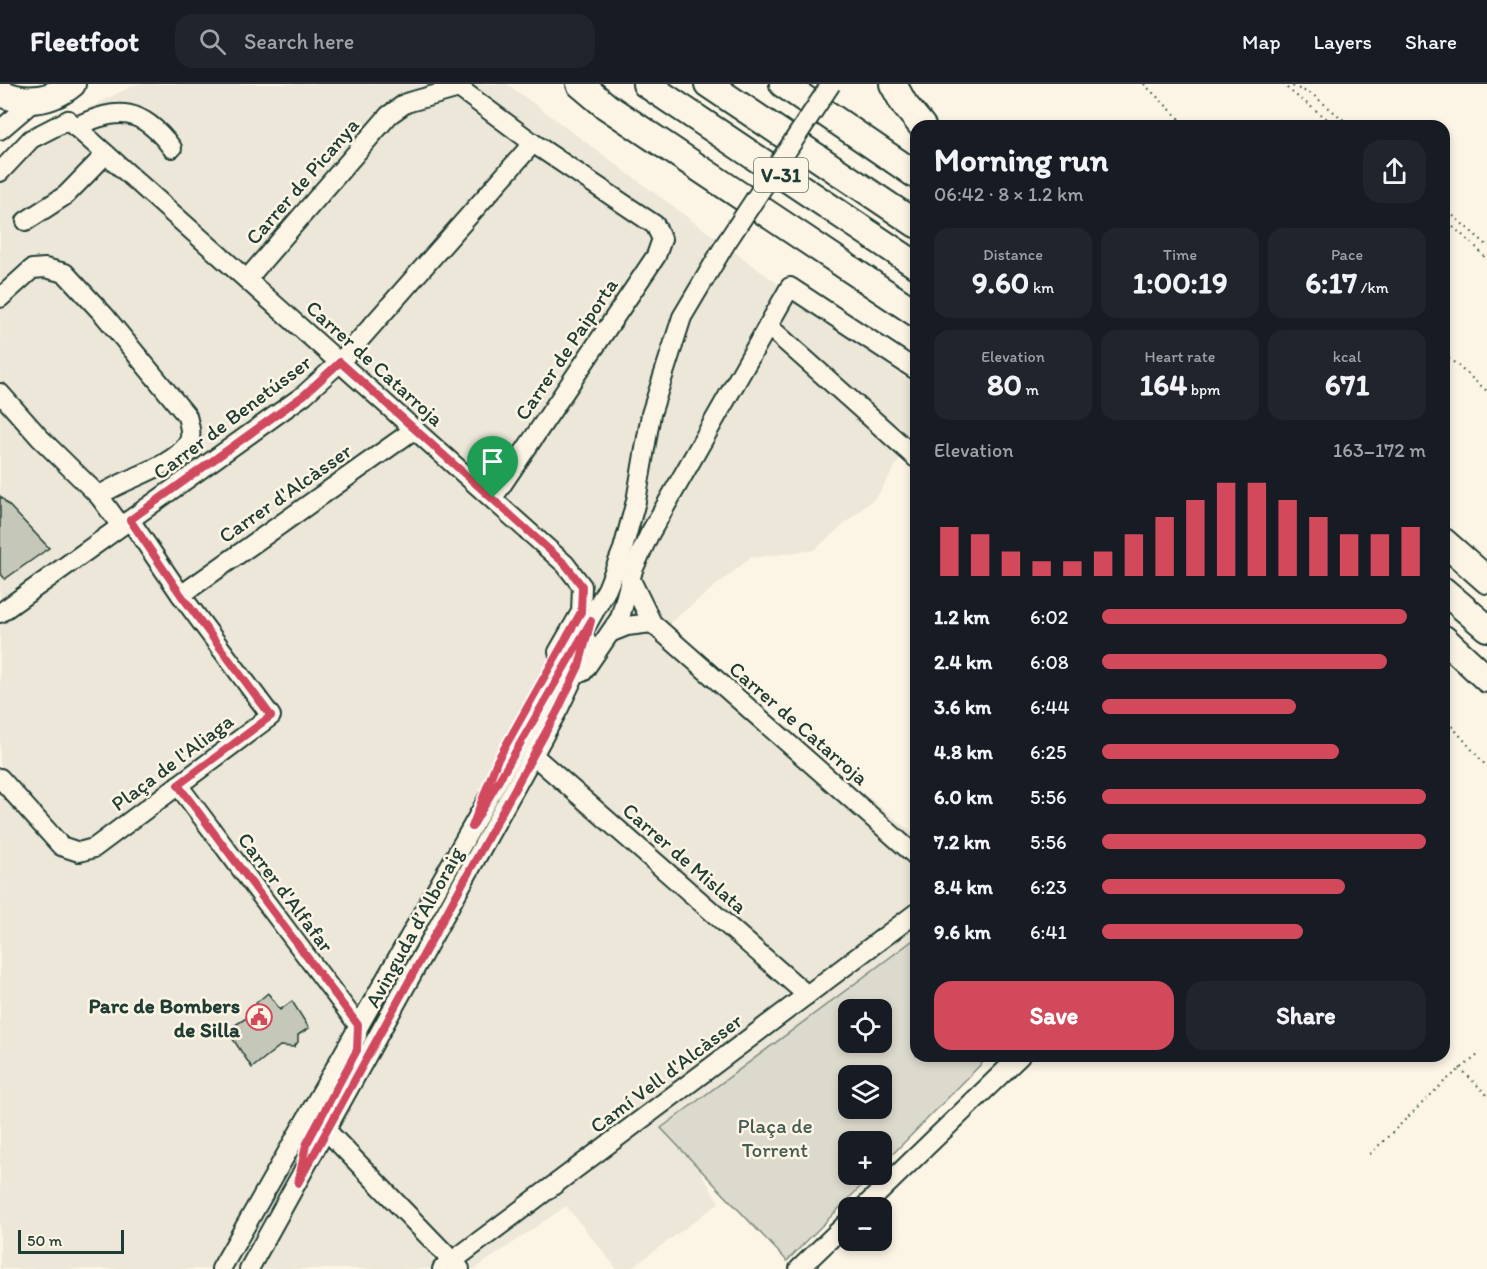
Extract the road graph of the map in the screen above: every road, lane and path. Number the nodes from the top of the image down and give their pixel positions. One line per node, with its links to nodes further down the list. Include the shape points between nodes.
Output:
1 (72, 84): 12 (highway, via 49,98)
2 (563, 84): 13 (highway)
3 (580, 84): 13 (highway)
4 (646, 84): 31 (highway, V-31)
5 (708, 84): 26 (highway, V-31)
6 (783, 84): 23 (highway)
7 (831, 84): 52 (street, bridge, via 682,317 651,414 623,549)
8 (893, 84): 14 (highway)
9 (1144, 84): 15 (path)
10 (1285, 84): 16 (path, via 1287,90); 17 (path, via 1312,94)
11 (0, 93): 12 (highway)
12 (34, 101): 19 (street)
13 (606, 106): 34 (highway)
14 (917, 120)
15 (1181, 120)
16 (1329, 120)
17 (1344, 120)
18 (72, 123): 21 (street, via 114,112 156,127); 22 (street, Carrer de Catarroja); 24 (street, via 31,139)
19 (0, 130)
20 (533, 143): 32 (street, Carrer de Picanya, via 459,88 406,103 389,115); 37 (street, Carrer de Benetússer); 44 (street, Carrer de Paiporta, via 655,225 662,239 656,256)
21 (172, 147)
22 (106, 154): 27 (street, via 66,195); 32 (street, Carrer de Catarroja)
23 (910, 171)
24 (0, 172)
25 (1450, 213): 29 (path)
26 (910, 220)
27 (26, 221)
28 (1450, 224): 30 (path)
29 (1487, 245)
30 (1487, 260)
31 (910, 261)
32 (247, 279): 37 (street, Carrer de Catarroja)
33 (0, 297): 43 (street, via 32,269 65,273 187,416 188,443 176,455)
34 (910, 309)
35 (768, 326): 38 (street, via 790,287); 42 (street); 47 (street, via 660,514)
36 (1450, 359): 39 (path)
37 (340, 362): 41 (street, Carrer de Catarroja); 45 (street, Carrer de Benetússer, via 304,395)
38 (910, 366)
39 (1487, 391)
40 (0, 393): 43 (street, Plaça de l'Aliaga)
41 (415, 429): 44 (street, Carrer de Catarroja); 49 (street, Carrer d'Alcàsser)
42 (910, 453)
43 (99, 496): 45 (street, Plaça de l'Aliaga)
44 (493, 498): 64 (street, Carrer de Catarroja, via 565,564 582,586 581,612 497,761)
45 (126, 523): 49 (street, Plaça de l'Aliaga); 51 (street, Carrer de Benetússer)
46 (1450, 547): 48 (highway)
47 (630, 578): 53 (street, Carrer de Catarroja); 55 (street)
48 (1487, 580)
49 (181, 595): 63 (street, Plaça de l'Aliaga, via 271,716)
50 (1450, 596): 54 (highway)
51 (0, 613)
52 (591, 621): 59 (street, Avinguda d’Alboraig, via 579,666); 64 (street, Avinguda d’Alboraig)
53 (652, 623): 55 (street); 65 (street, Carrer de Catarroja)
54 (1487, 628)
55 (612, 632): 59 (street)
56 (1450, 645): 57 (highway)
57 (1487, 679)
58 (1450, 724): 61 (path)
59 (548, 730): 60 (street, Avinguda d’Alboraig)
60 (533, 755): 67 (street, Carrer de Mislata); 73 (street, Avinguda d’Alboraig)
61 (1487, 767)
62 (0, 778): 63 (street, Plaça de l'Aliaga, via 61,846 79,852 94,848)
63 (178, 785): 68 (street, Carrer d'Alfafar)
64 (472, 827): 68 (street, Avinguda d’Alboraig)
65 (910, 851)
66 (910, 918): 67 (street, Camí Vell d'Alcàsser)
67 (807, 995): 78 (street, Camí Vell d'Alcàsser)
68 (358, 1025): 75 (street, Avinguda d’Alboraig, via 357,1050 306,1145); 79 (street, Avinguda d’Alboraig)
69 (1478, 1055): 71 (path)
70 (1014, 1062): 76 (street)
71 (1460, 1068): 72 (path); 74 (path)
72 (1487, 1095)
73 (327, 1131): 75 (street, Avinguda d’Alboraig); 78 (street)
74 (1370, 1154)
75 (298, 1183): 80 (street, Avinguda d’Alboraig)
76 (874, 1197)
77 (838, 1232): 81 (street)
78 (451, 1266)
79 (221, 1269)
80 (249, 1269)
81 (799, 1269)

